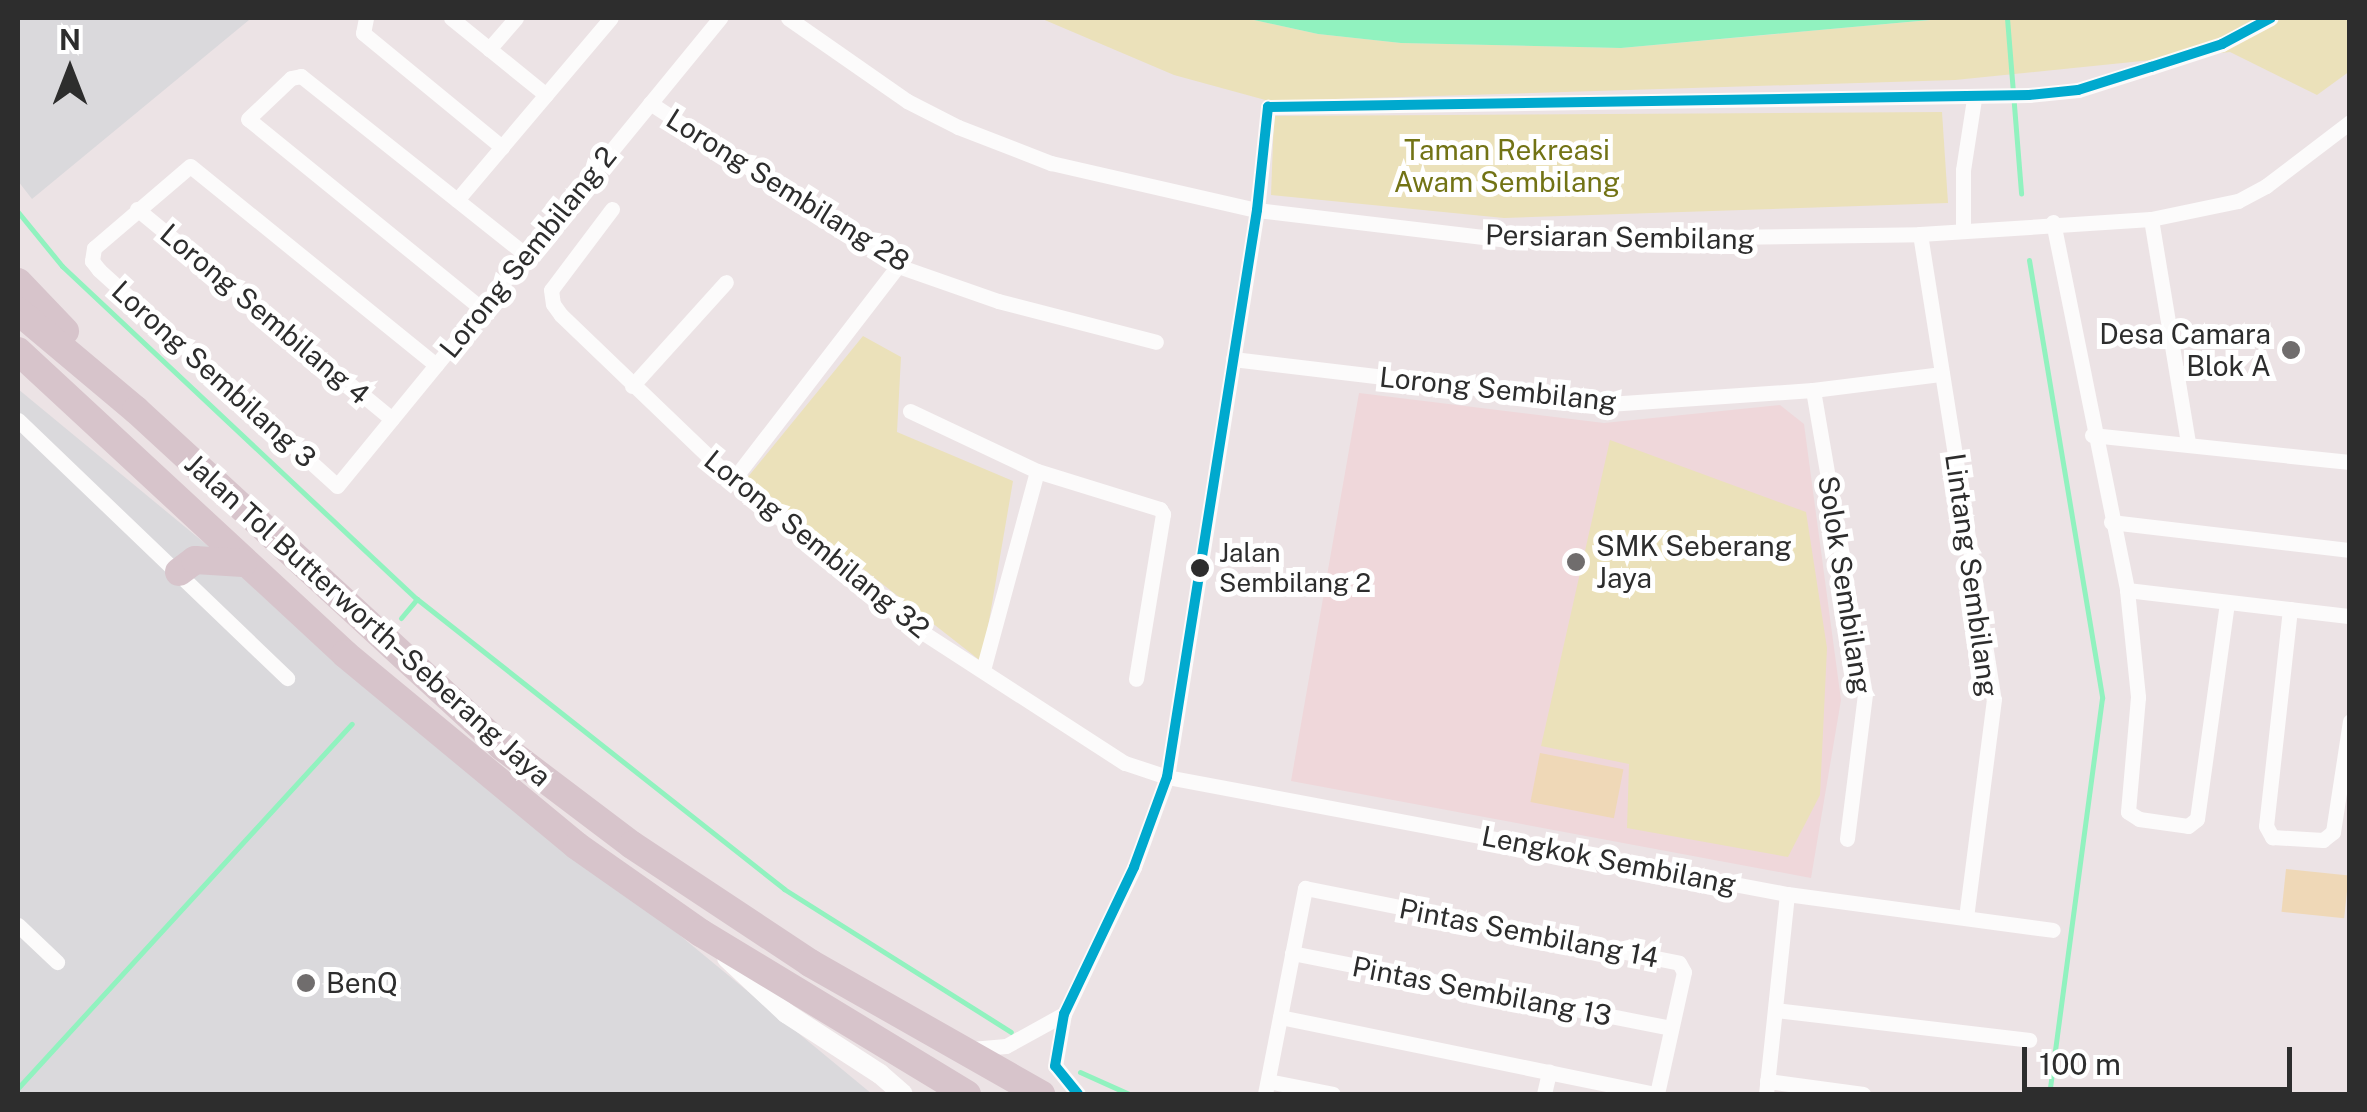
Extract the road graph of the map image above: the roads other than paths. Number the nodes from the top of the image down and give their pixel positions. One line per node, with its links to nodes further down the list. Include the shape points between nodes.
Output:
1 (451, 18): 8 (street)
2 (516, 18): 8 (street)
3 (611, 18): 9 (street)
4 (720, 18): 11 (street, Lorong Sembilang 2)
5 (788, 18): 17 (street, Persiaran Sembilang, via 907,100 974,133 1051,163)
6 (2270, 18): 10 (street, via 2222,44 2078,90)
7 (364, 25): 13 (street)
8 (489, 49): 9 (street)
9 (546, 94): 13 (street)
10 (1974, 99): 17 (street, via 1268,107); 20 (street, via 1964,154)
11 (650, 102): 22 (street, Lorong Sembilang 2); 23 (street, Lorong Sembilang 28)
12 (2350, 122): 18 (street, Persiaran Sembilang, via 2238,201)
13 (502, 147): 14 (street)
14 (457, 200): 22 (street); 26 (street, via 301,76 290,78 248,119)
15 (138, 209): 31 (street, via 190,166); 37 (street, Lorong Sembilang 4); 44 (street, Lorong Sembilang 3, via 94,248 92,261)
16 (612, 209): 33 (street, Lorong Sembilang 32, via 551,298)
17 (1256, 210): 21 (street, Persiaran Sembilang, via 1510,240); 30 (street)
18 (2151, 219): 19 (street, Persiaran Sembilang); 40 (street)
19 (2053, 222): 20 (street, Persiaran Sembilang); 39 (street)
20 (1963, 230): 21 (street, Persiaran Sembilang)
21 (1920, 234): 32 (street, Lintang Sembilang)
22 (526, 255): 26 (street, Lorong Sembilang 2)
23 (898, 266): 28 (street, Lorong Sembilang 28, via 998,302); 43 (street)
24 (18, 282): 35 (highway)
25 (726, 282): 33 (street)
26 (482, 309): 31 (street, Lorong Sembilang 2)
27 (18, 311): 35 (highway, Jalan Tol Butterworth–Seberang Jaya)
28 (1156, 342)
29 (18, 352): 47 (highway, Jalan Tol Butterworth–Seberang Jaya)
30 (1233, 358): 34 (street, Lorong Sembilang, via 1608,404); 57 (street)
31 (436, 364): 37 (street, Lorong Sembilang 2)
32 (1942, 374): 34 (street, Lorong Sembilang); 60 (street, Lintang Sembilang, via 1994,698)
33 (632, 386): 43 (street, Lorong Sembilang 32)
34 (1814, 390): 58 (street, Solok Sembilang, via 1865,694)
35 (136, 410): 71 (highway, Jalan Tol Butterworth–Seberang Jaya, via 501,746 632,846 810,963)
36 (910, 411): 42 (street)
37 (392, 419): 44 (street, Lorong Sembilang 2)
38 (18, 420): 48 (street)
39 (2092, 435): 40 (street); 45 (street)
40 (2188, 443): 41 (street)
41 (2350, 462)
42 (1038, 471): 53 (street); 55 (street, via 1163,514)
43 (733, 480): 53 (street, Lorong Sembilang 32, via 902,619)
44 (337, 486)
45 (2111, 522): 46 (street); 49 (street)
46 (2350, 550)
47 (243, 564): 48 (highway, via 195,560); 63 (highway, Jalan Tol Butterworth–Seberang Jaya, via 467,758)
48 (180, 572): 54 (street)
49 (2127, 590): 50 (street); 50 (street, via 2138,696 2128,812 2194,826)
50 (2227, 602): 51 (street)
51 (2290, 610): 52 (street); 56 (street, via 2268,833 2323,840 2332,832)
52 (2350, 616)
53 (983, 670): 57 (street, Lorong Sembilang 32, via 1068,730)
54 (287, 678)
55 (1136, 678)
56 (2350, 721)
57 (1167, 777): 59 (street, Lengkok Sembilang); 67 (street, via 1134,867)
58 (1847, 840)
59 (1787, 894): 60 (street, Lengkok Sembilang); 66 (street)
60 (1966, 917): 62 (street, Lengkok Sembilang)
61 (18, 924): 65 (street)
62 (2053, 930)
63 (700, 933): 76 (main road, via 786,1013); 77 (highway, Jalan Tol Butterworth–Seberang Jaya)
64 (1292, 954): 68 (street); 69 (street, Pintas Sembilang 13); 69 (street, Pintas Sembilang 14, via 1305,888 1679,963 1684,972)
65 (57, 962)
66 (1775, 1010): 70 (street); 74 (street)
67 (1064, 1014): 71 (street, via 1006,1046); 79 (street, via 1056,1066)
68 (1280, 1018): 72 (street); 73 (street)
69 (1671, 1028): 82 (street, Pintas Sembilang 14)
70 (2029, 1040)
71 (962, 1050): 78 (highway, Jalan Tol Butterworth–Seberang Jaya)
72 (1549, 1072): 75 (street); 81 (street)
73 (1266, 1088): 80 (street)
74 (1767, 1088): 83 (street)
75 (1613, 1090): 82 (street)
76 (902, 1094)
77 (966, 1094)
78 (1042, 1094)
79 (1078, 1094)
80 (1333, 1094)
81 (1544, 1094)
82 (1656, 1094)
83 (1863, 1094)

